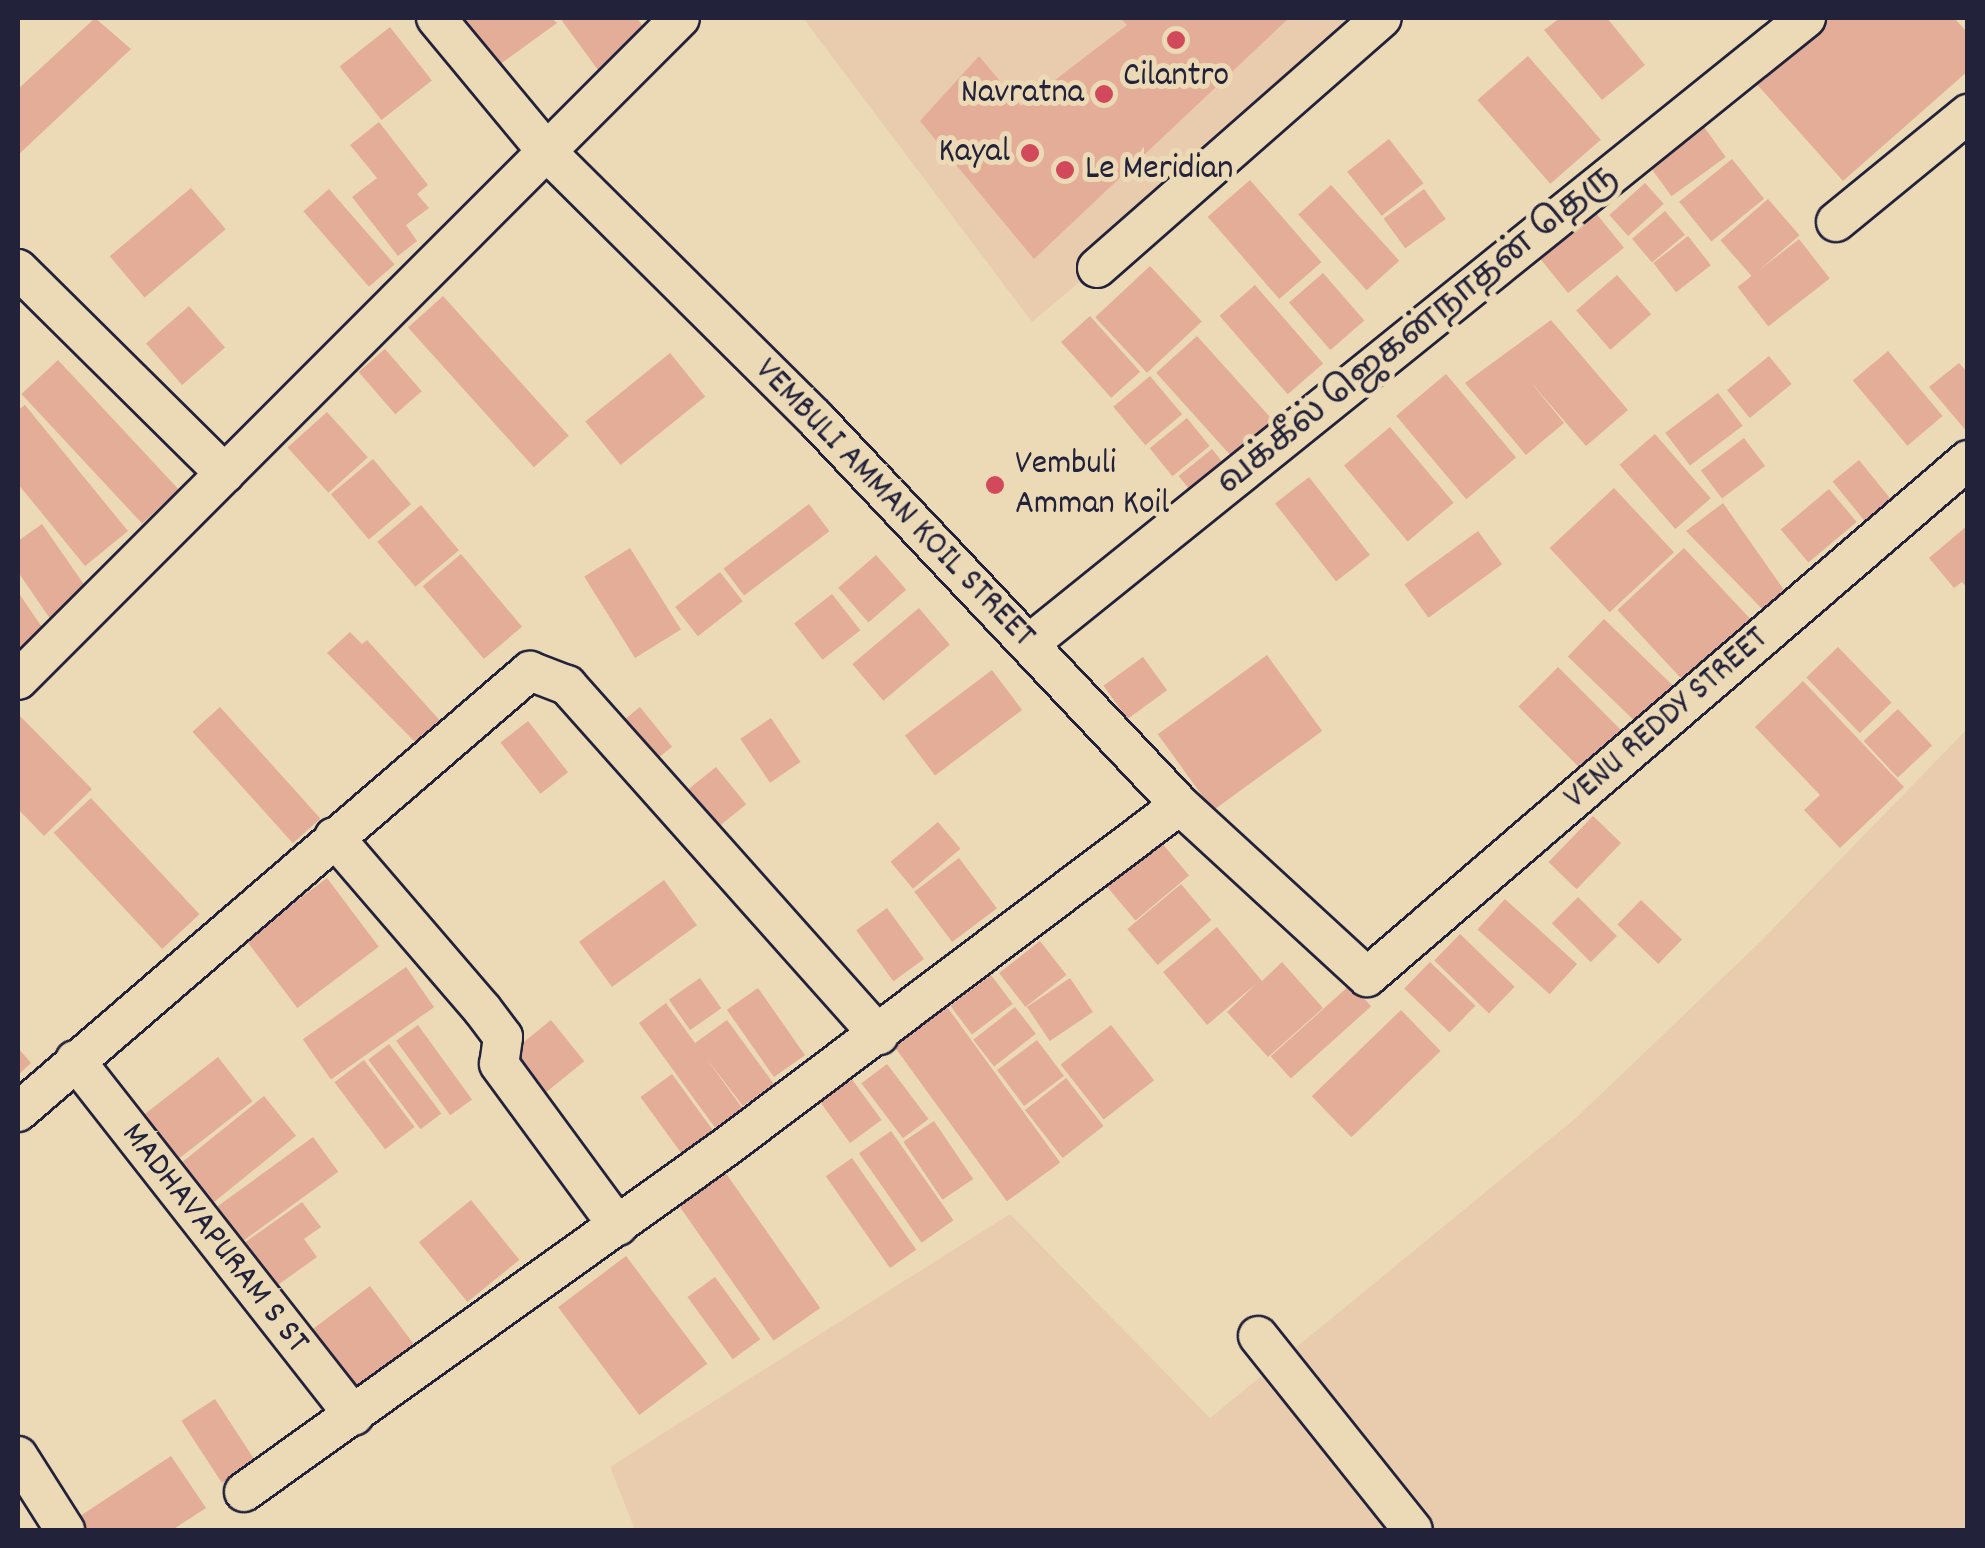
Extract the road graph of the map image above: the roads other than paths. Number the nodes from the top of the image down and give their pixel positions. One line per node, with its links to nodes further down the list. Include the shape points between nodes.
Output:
1 (436, 18): 6 (street, VEMBULI AMMAN KOIL STREET)
2 (1382, 18): 8 (street)
3 (1806, 18): 12 (street, வக்கீல் ஜெகன்நாதன் தெரு)
4 (668, 22): 6 (street)
5 (1968, 114): 7 (street)
6 (548, 153): 11 (street); 12 (street, VEMBULI AMMAN KOIL STREET, via 816,418)
7 (1836, 222)
8 (1097, 268)
9 (18, 269): 11 (street)
10 (1968, 460): 16 (street, VENU REDDY STREET)
11 (224, 474): 13 (street)
12 (1029, 644): 14 (street, VEMBULI AMMAN KOIL STREET)
13 (18, 680)
14 (1180, 805): 16 (street, VEMBULI AMMAN KOIL STREET); 17 (street)
15 (334, 837): 17 (street, via 512,680 542,672 578,697); 18 (street); 20 (street, via 503,1037 500,1064)
16 (1367, 977)
17 (878, 1035): 20 (street)
18 (75, 1060): 19 (street); 22 (street, MADHAVAPURAM S ST)
19 (18, 1112)
20 (618, 1226): 22 (street)
21 (1258, 1336): 26 (street)
22 (354, 1416): 24 (street)
23 (18, 1456): 25 (street)
24 (244, 1492)
25 (64, 1530)
26 (1413, 1530)

